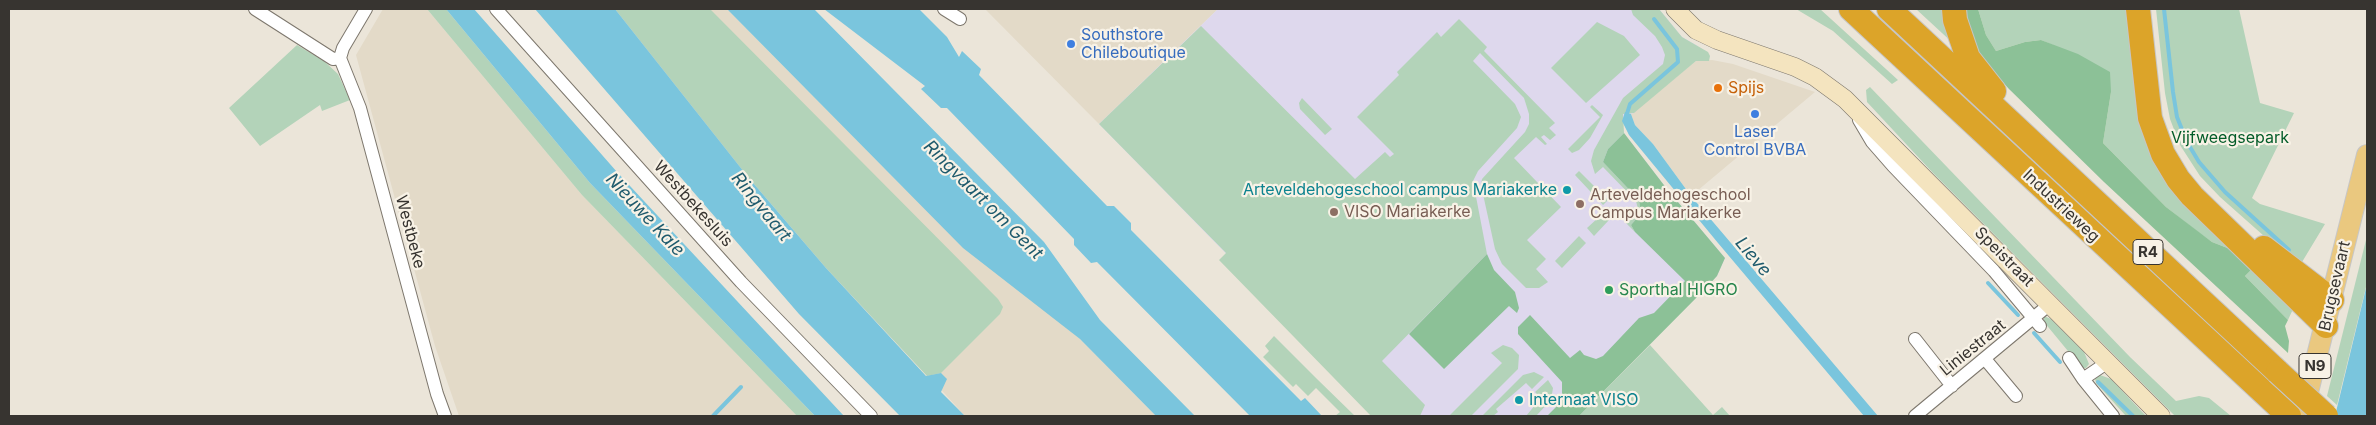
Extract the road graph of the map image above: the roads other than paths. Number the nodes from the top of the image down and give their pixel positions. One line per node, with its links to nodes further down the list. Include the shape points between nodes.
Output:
1 (255, 9): 12 (street, via 333,59)
2 (366, 9): 12 (street)
3 (496, 9): 29 (street, Westbekesluis, via 741,282)
4 (944, 9): 11 (street)
5 (1675, 9): 13 (street, Speistraat, via 1696,30 1795,67)
6 (1851, 9): 27 (highway, Industrieweg / R4)
7 (1889, 9): 14 (highway, Industrieweg / R4)
8 (1954, 9): 14 (highway, via 1968,58 2014,112)
9 (2138, 9): 19 (highway, via 2150,118 2168,162 2192,196)
10 (2146, 9): 16 (highway, via 2161,121 2171,149 2184,171 2232,222)
11 (960, 19)
12 (340, 58): 28 (street, Westbeke, via 360,108)
13 (1845, 99): 17 (street, Speistraat); 18 (street, Speistraat, via 1872,142 1994,271)
14 (2026, 137): 34 (highway, Industrieweg / R4, bridge)
15 (2367, 155): 16 (main road, Brugsevaart / N9)
16 (2332, 300): 19 (main road, Brugsevaart / N9)
17 (2050, 304): 18 (street, Liniestraat); 23 (street, Speistraat)
18 (2037, 322): 22 (street, Liniestraat)
19 (2326, 326): 33 (main road, Brugsevaart / N9)
20 (1915, 339): 25 (street)
21 (2069, 358): 24 (street)
22 (1985, 359): 25 (street, Liniestraat); 26 (street)
23 (2108, 362): 24 (street); 32 (street, Speistraat)
24 (2083, 379): 31 (street)
25 (1952, 386): 30 (street, Liniestraat)
26 (2016, 396)
27 (2281, 409)
28 (445, 416)
29 (871, 416)
30 (1915, 416)
31 (2113, 416)
32 (2161, 416)
33 (2302, 416)
34 (2326, 416)

